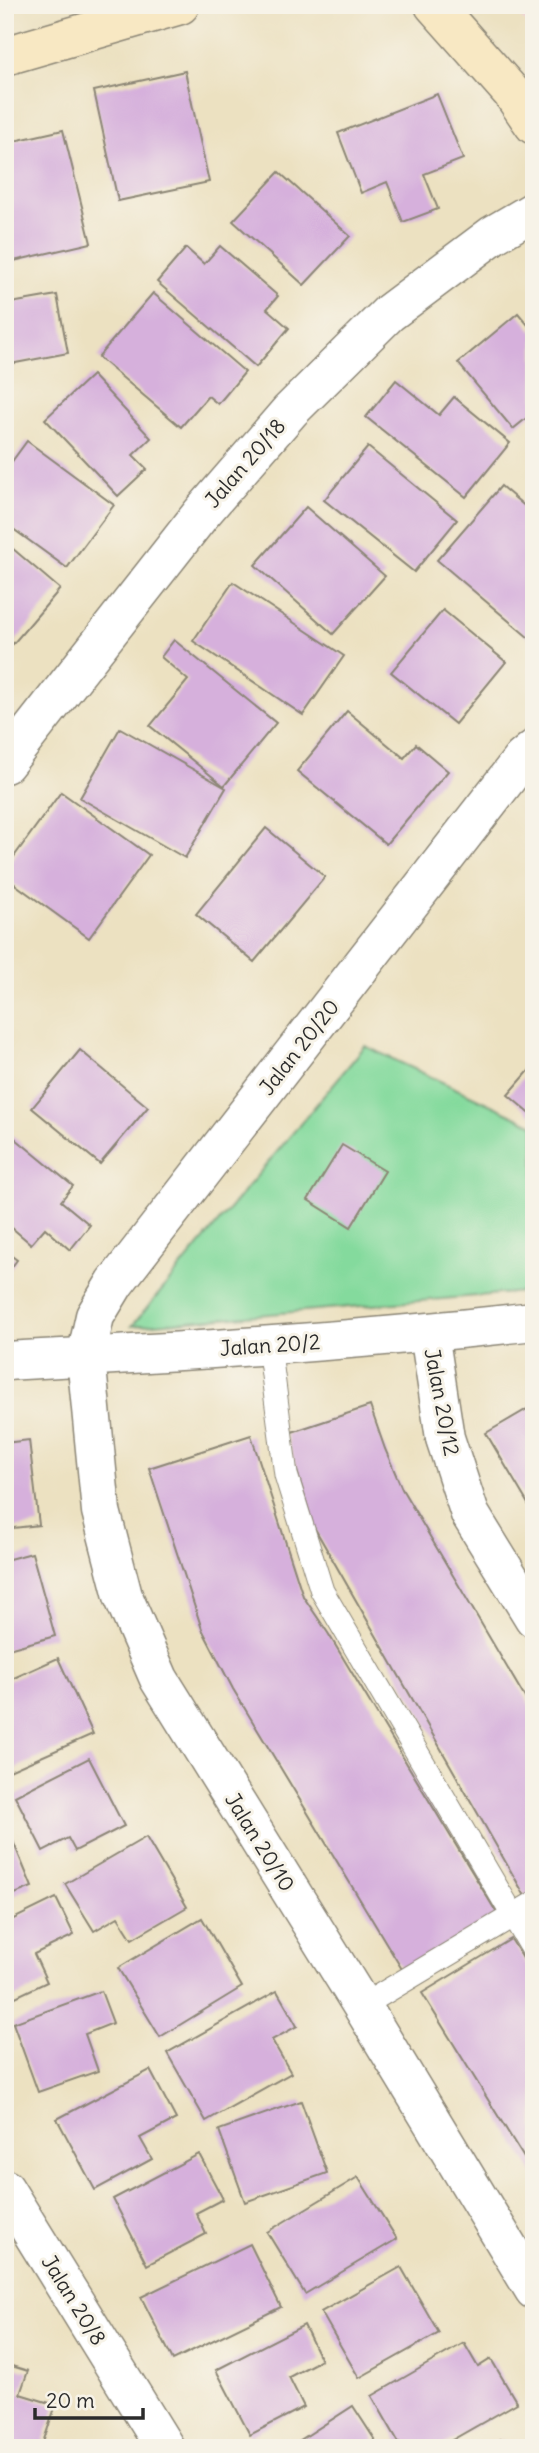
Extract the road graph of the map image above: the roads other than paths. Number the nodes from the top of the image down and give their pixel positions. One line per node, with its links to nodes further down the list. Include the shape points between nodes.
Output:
1 (180, 5): 3 (street)
2 (434, 5): 4 (street, via 512,93)
3 (5, 56)
4 (534, 125)
5 (534, 211): 7 (street, Jalan 20/18, via 493,234 389,313 290,411 201,514)
6 (534, 750): 11 (street, Jalan 20/20, via 522,758 115,1283 95,1316)
7 (5, 764)
8 (534, 1321): 9 (street, Jalan 20/2)
9 (429, 1333): 10 (street, Jalan 20/2); 13 (street, Jalan 20/12, via 445,1438 470,1514)
10 (269, 1345): 11 (street, Jalan 20/2); 15 (lane, via 286,1475 322,1591)
11 (86, 1357): 12 (street, Jalan 20/2); 17 (street, Jalan 20/10, via 101,1511 123,1596 159,1679)
12 (5, 1361)
13 (534, 1618)
14 (534, 1903): 15 (lane)
15 (513, 1915): 16 (lane); 17 (lane)
16 (534, 1951)
17 (362, 2006): 19 (street, Jalan 20/10)
18 (5, 2189): 20 (street, Jalan 20/8)
19 (534, 2290)
20 (165, 2448)

